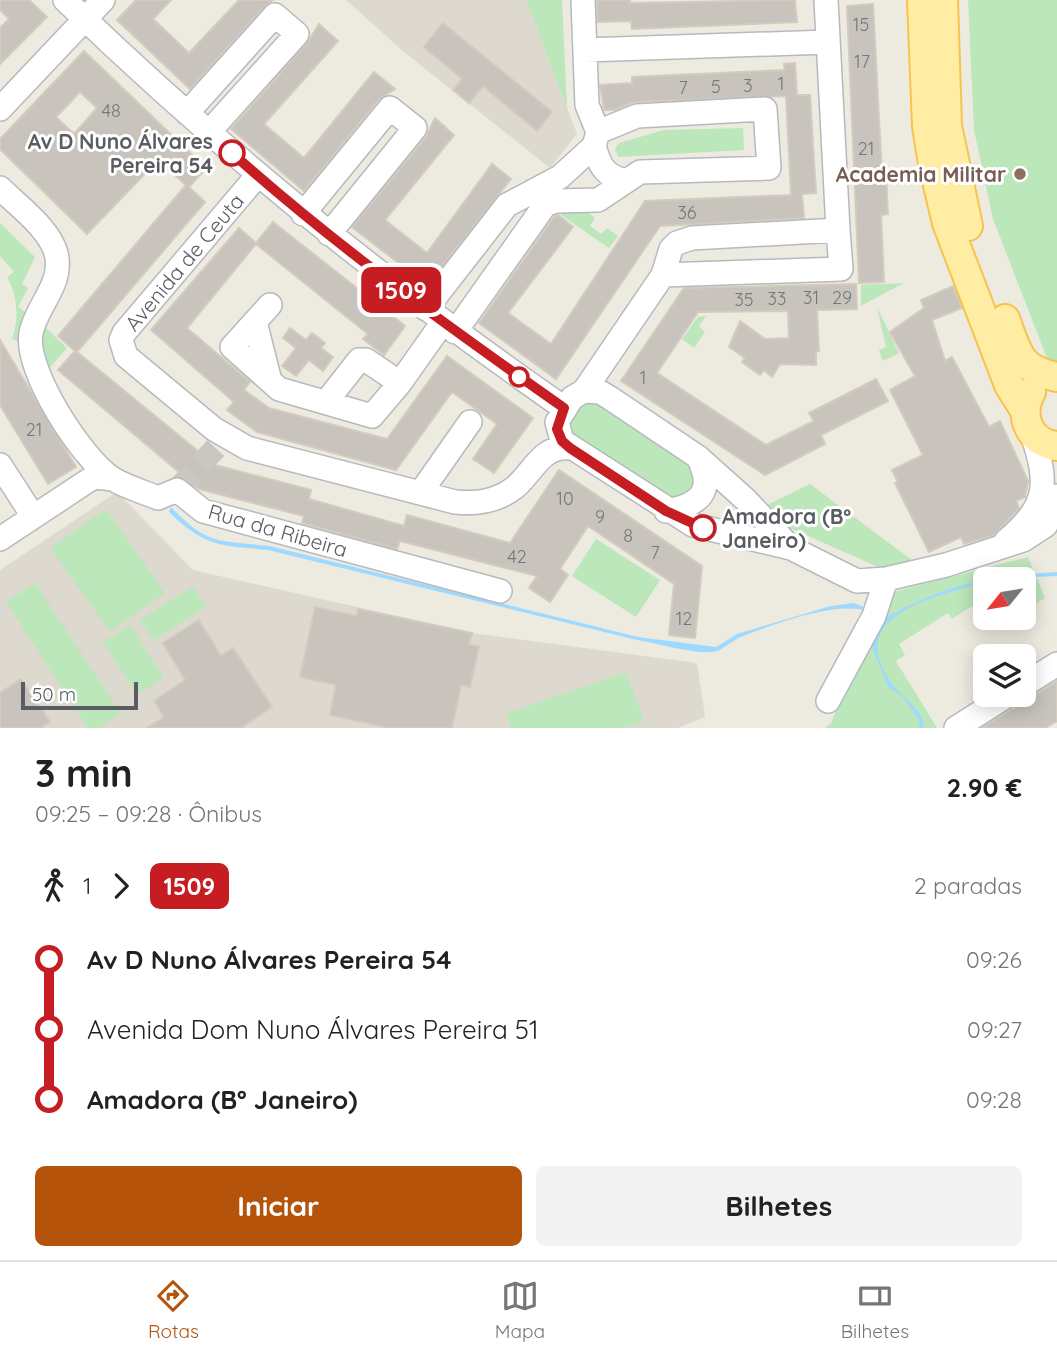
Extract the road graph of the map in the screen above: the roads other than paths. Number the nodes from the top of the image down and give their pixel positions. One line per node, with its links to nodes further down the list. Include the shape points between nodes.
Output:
1 (65, 0): 7 (street)
2 (103, 0): 7 (street)
3 (583, 0): 9 (street)
4 (826, 0): 8 (street)
5 (922, 0): 31 (main road, via 927,126 947,223 1009,385)
6 (943, 0): 25 (main road, via 947,126 964,217 1018,354 1036,373)
7 (85, 19): 10 (street); 11 (street)
8 (828, 42): 9 (street); 20 (street)
9 (585, 50): 13 (street, via 587,104)
10 (0, 109)
11 (187, 113): 12 (street); 12 (street, via 275,15 297,34)
12 (208, 133): 14 (street)
13 (596, 139): 15 (street, via 599,164 610,177); 15 (street, via 637,116 765,109 768,168 640,172); 17 (street, via 560,177)
14 (257, 176): 18 (street); 36 (street, Avenida de Ceuta, via 124,333 121,340 126,356 214,429 247,448)
15 (626, 181): 19 (street, via 598,200 556,201)
16 (0, 188): 35 (street, Rua da Ribeira, via 50,239 58,270 31,333 34,366 68,425)
17 (521, 196): 19 (street); 24 (street, via 507,205)
18 (303, 214): 21 (street); 21 (street, via 390,108 415,128)
19 (536, 215): 24 (street)
20 (838, 230): 22 (street, via 692,238 671,249); 22 (street, via 841,269)
21 (329, 234): 24 (street)
22 (663, 275): 27 (street)
23 (262, 314): 28 (street, via 232,347 279,388)
24 (441, 321): 26 (street); 29 (street)
25 (1057, 377): 31 (main road, via 1032,390)
26 (400, 383): 28 (street, via 372,416); 28 (street, via 359,360)
27 (584, 391): 29 (street); 33 (street, via 610,398)
28 (326, 402)
29 (564, 408): 32 (street, via 557,429)
30 (470, 422): 36 (street)
31 (1038, 430): 43 (street, via 1044,486 1041,500 1020,529)
32 (570, 448): 36 (street, Avenida de Ceuta, via 550,451 515,487 489,500 454,502); 38 (street)
33 (698, 457): 38 (street, via 706,487 685,508); 42 (street, via 747,500)
34 (0, 465): 39 (street)
35 (113, 478): 39 (street, via 96,477); 44 (street, Rua da Ribeira, via 158,498 177,490 202,511)
36 (421, 492)
37 (1057, 496): 40 (street)
38 (666, 511): 42 (street, via 693,525)
39 (33, 516): 41 (street)
40 (1049, 537): 43 (street)
41 (0, 539)
42 (791, 548): 45 (street, via 849,578 868,582)
43 (993, 552): 45 (street)
44 (500, 590)
45 (880, 598): 48 (street)
46 (1057, 664): 47 (street)
47 (1036, 677)
48 (828, 701)
49 (989, 707): 50 (street)
50 (956, 728)

